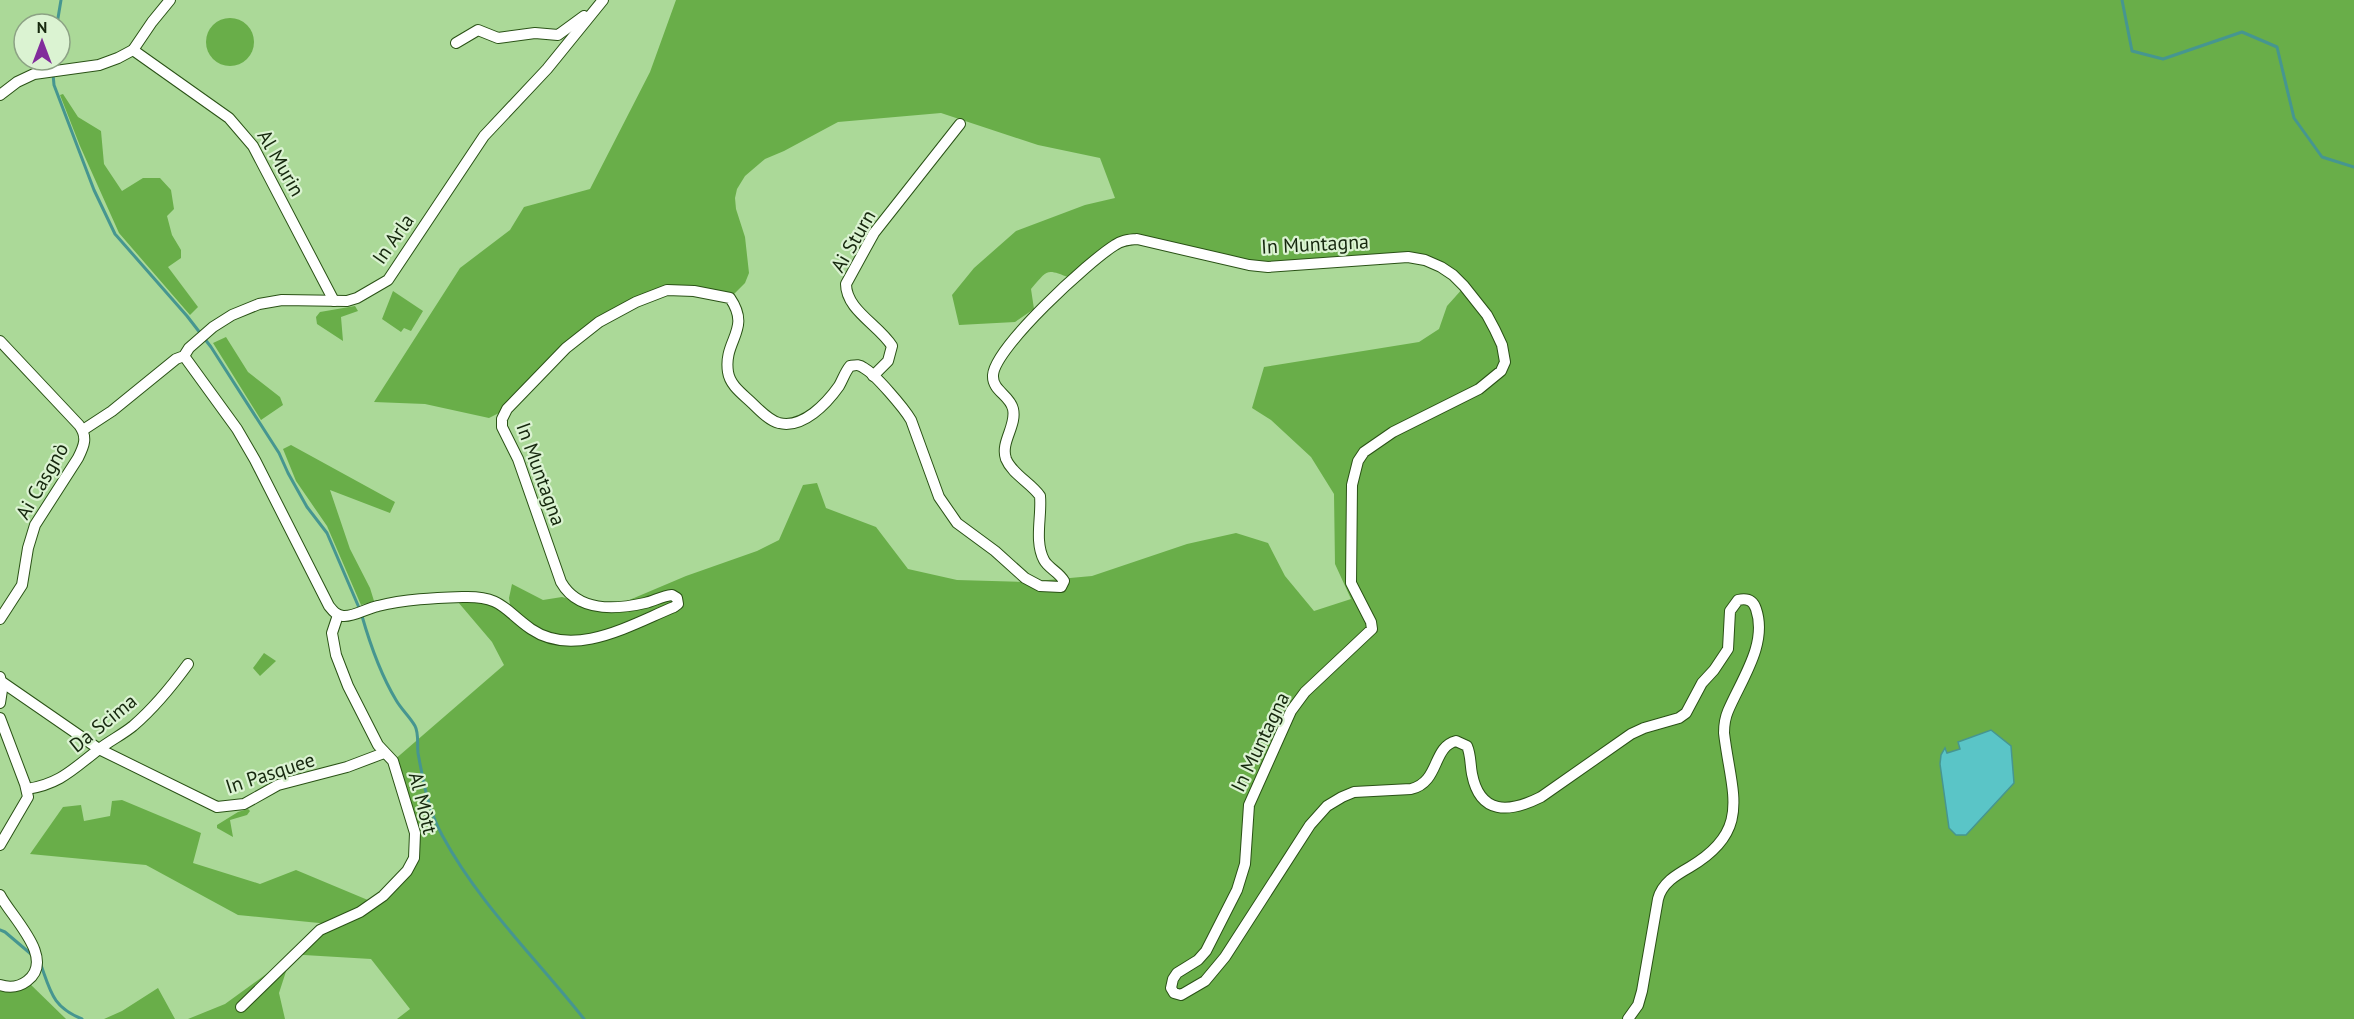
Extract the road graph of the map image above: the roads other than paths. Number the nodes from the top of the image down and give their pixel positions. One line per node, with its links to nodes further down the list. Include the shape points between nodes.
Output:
1 (170, 0): 5 (street)
2 (603, 0): 3 (street, In Arla)
3 (593, 12): 4 (street, via 558,35 535,33 498,38 478,30); 8 (street, In Arla, via 484,136 392,275 357,298)
4 (456, 43)
5 (133, 50): 6 (street, via 107,64 46,71 25,78); 8 (street, Al Murin, via 229,118 242,132)
6 (0, 94)
7 (960, 124): 11 (street, Ai Sturn, via 873,233 846,284 852,303 892,346 888,361)
8 (334, 301): 10 (street, In Arla, via 282,300 259,304 213,327)
9 (0, 341): 12 (street)
10 (184, 356): 12 (street, In Arla); 13 (street, via 237,429 329,606)
11 (873, 376): 13 (street, In Muntagna, via 858,364 850,366 830,397 810,416 790,424 778,423 759,410 729,377 728,354 739,323 730,298 667,291 636,302 599,322 566,348 507,409 502,427 518,459 561,582 572,598 598,607 646,603 672,595 678,604 606,635 568,641 532,630 502,604 479,597 375,606 351,615); 26 (street, In Muntagna, via 911,420 939,497 957,523 1025,578 1040,586 1061,587 1064,581 1045,562 1040,549 1040,496 1006,459 1013,408 993,382 993,373 1036,314 1105,252 1124,240 1137,239 1249,265 1408,257 1425,260 1453,275 1487,315 1502,345 1501,371 1479,389 1393,432 1364,452 1358,461 1352,484 1351,574 1352,586 1372,629 1305,692 1291,711 1249,806 1245,864 1234,896 1206,951 1177,973 1171,988 1181,995 1205,981 1240,935 1310,825 1334,802 1354,792 1419,787 1431,775 1446,746 1456,741 1469,749 1474,781 1488,804 1505,808 1528,803 1631,734 1683,716 1728,649 1731,607 1738,600 1747,599 1756,609 1758,639 1725,722 1734,796 1732,819 1717,849 1661,890 1640,1001)
12 (83, 430): 14 (street, Ai Casgnò, via 85,441 78,458 35,525 22,585)
13 (338, 615): 20 (street, Al Mòtt, via 332,633 336,655)
14 (0, 619)
15 (188, 664): 19 (street, Da Scima, via 134,725)
16 (1, 679): 17 (street); 19 (street, In Pasquee)
17 (0, 704)
18 (0, 718): 21 (street)
19 (99, 749): 20 (street, In Pasquee, via 203,795 217,807 244,804 278,785); 21 (street, Da Scima, via 70,774)
20 (384, 753): 25 (street, Al Mòtt, via 393,761 416,833 411,865 375,903 320,930)
21 (27, 789): 22 (street, via 26,804)
22 (0, 845)
23 (0, 895): 24 (street, via 38,957 34,974 25,983)
24 (0, 985)
25 (241, 1007)
26 (1630, 1017)

